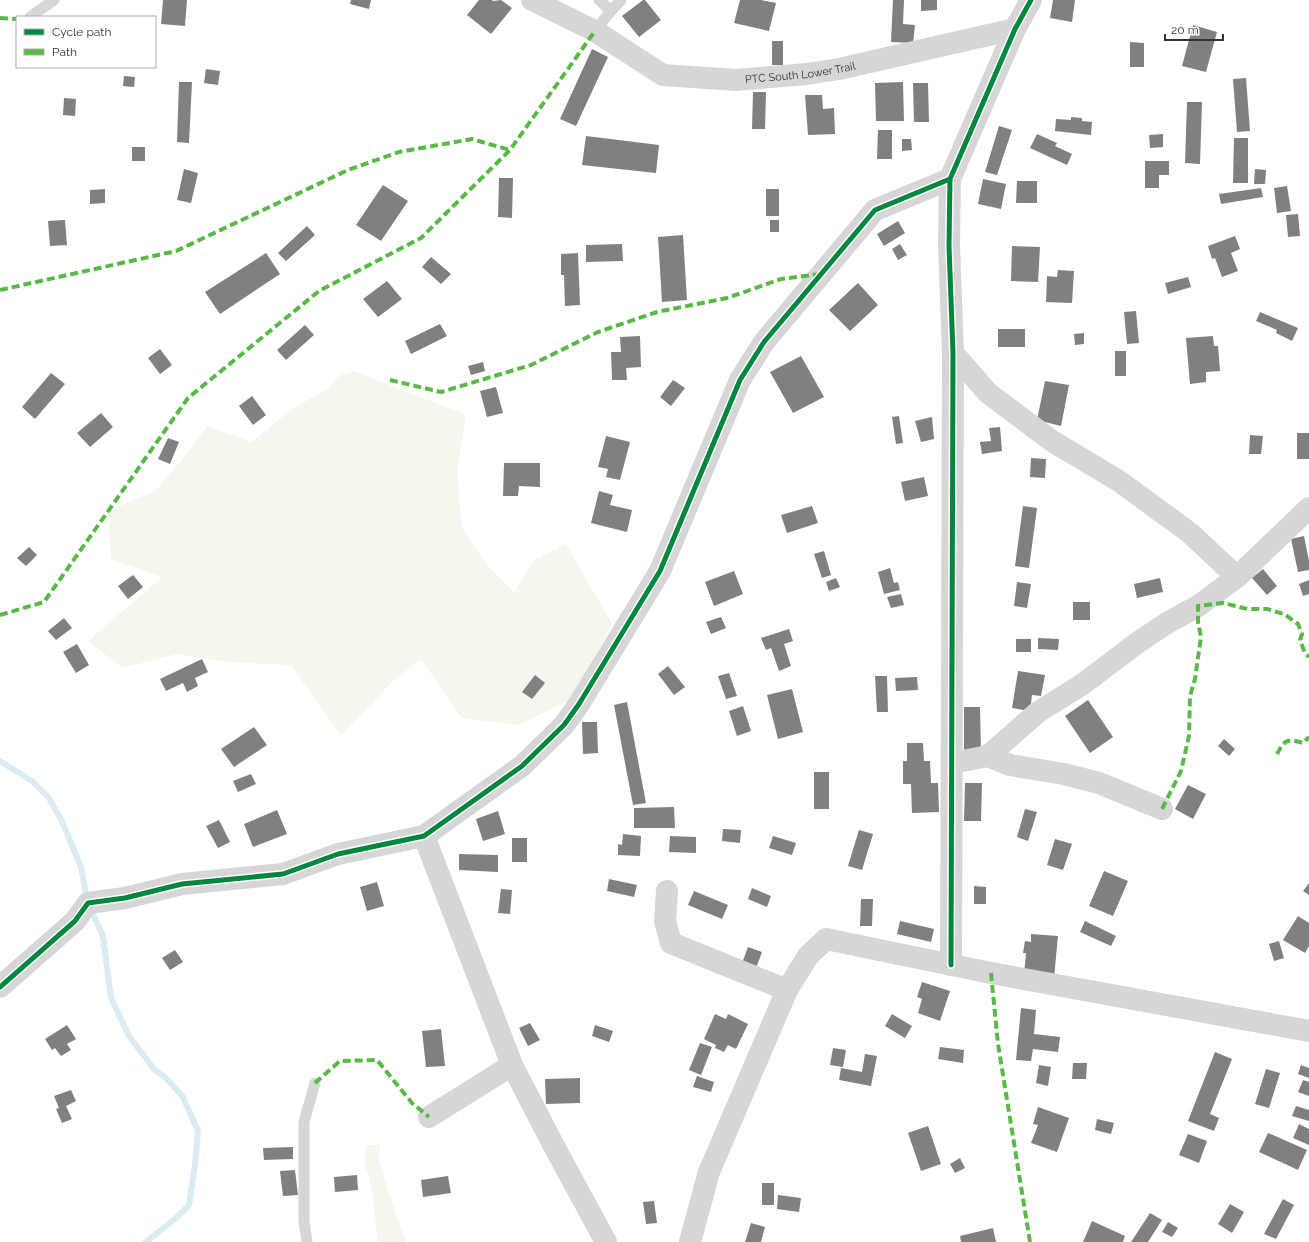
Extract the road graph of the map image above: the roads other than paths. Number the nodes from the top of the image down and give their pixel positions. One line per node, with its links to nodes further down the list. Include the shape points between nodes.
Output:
1 (54, 0): 7 (lane)
2 (532, 0): 9 (street, PTC South Lower Trail)
3 (599, 0): 6 (lane)
4 (621, 0): 6 (lane)
5 (1031, 0): 8 (street)
6 (611, 11): 9 (lane)
7 (31, 16)
8 (1015, 29): 9 (street, PTC South Lower Trail, via 839,69 736,80 663,75); 10 (street)
9 (596, 31)
10 (950, 179): 11 (street, via 949,246); 17 (street, via 875,210 764,342 740,380 660,571 579,704 564,725 522,766)
11 (953, 353): 13 (street, via 988,392 1052,441 1119,481 1190,533); 15 (street)
12 (1309, 508): 13 (street)
13 (1237, 577): 14 (street, via 1198,606 1167,623 1083,684 1038,712)
14 (988, 756): 15 (street); 16 (street, via 1010,766 1064,774 1099,783)
15 (952, 763): 19 (street)
16 (1162, 810)
17 (424, 836): 20 (street, via 338,854 283,874 182,884 125,898 88,903 75,920); 23 (street)
18 (667, 891): 21 (street, via 665,921 671,943)
19 (951, 965): 21 (street, via 826,939 808,956); 22 (street)
20 (0, 987)
21 (788, 990): 28 (street, via 709,1172)
22 (1309, 1031)
23 (512, 1065): 25 (street); 27 (street)
24 (315, 1083): 26 (lane, via 304,1122 304,1221)
25 (429, 1117)
26 (307, 1242)
27 (606, 1242)
28 (690, 1242)

